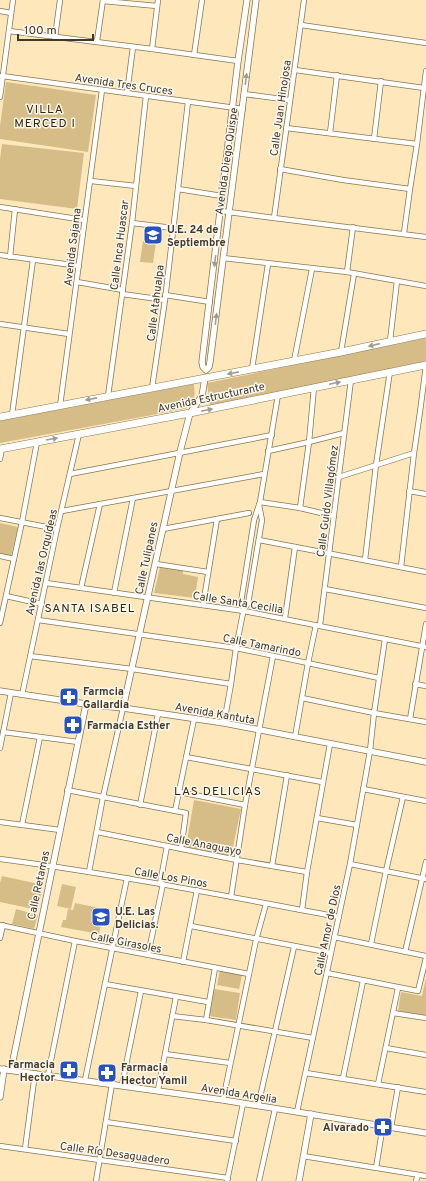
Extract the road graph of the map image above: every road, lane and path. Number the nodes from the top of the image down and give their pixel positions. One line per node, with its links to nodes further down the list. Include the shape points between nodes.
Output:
1 (13, 0): 11 (street)
2 (60, 0): 14 (street)
3 (103, 0): 9 (street); 15 (street)
4 (158, 0): 9 (street)
5 (202, 0): 19 (street)
6 (247, 0): 20 (street, Avenida Diego Quispe)
7 (256, 0): 29 (street, Avenida Diego Quispe, one-way to 7)
8 (304, 0): 12 (street, Calle Juan Hinojosa)
9 (157, 6): 18 (street)
10 (0, 11): 11 (street)
11 (11, 13): 13 (street)
12 (301, 25): 16 (street); 21 (street, Calle Juan Hinojosa)
13 (9, 30): 14 (street); 24 (street)
14 (55, 37): 15 (street)
15 (97, 41): 17 (street)
16 (426, 43)
17 (133, 47): 18 (street); 28 (street)
18 (152, 49): 19 (street)
19 (194, 55): 20 (street)
20 (238, 61): 34 (street, Avenida Diego Quispe)
21 (295, 70): 23 (street); 32 (street, Calle Juan Hinojosa)
22 (426, 71): 26 (street)
23 (337, 75): 25 (street); 39 (street)
24 (2, 76): 27 (street, Avenida Tres Cruces); 31 (street)
25 (381, 81): 26 (street); 40 (street)
26 (424, 88): 36 (street)
27 (102, 90): 28 (street, Avenida Tres Cruces); 43 (street, Avenida Sajama)
28 (127, 94): 30 (street, Avenida Tres Cruces)
29 (244, 94): 32 (street); 35 (street, Avenida Diego Quispe)
30 (146, 96): 33 (street, Avenida Tres Cruces); 44 (street, Calle Inca Huascar)
31 (0, 97)
32 (289, 100): 38 (street, Calle Juan Hinojosa)
33 (188, 102): 34 (street, Avenida Tres Cruces); 45 (street, Calle Atahualpa)
34 (233, 108): 35 (street, Avenida Tres Cruces); 47 (street, Avenida Diego Quispe)
35 (243, 109): 51 (street, Avenida Diego Quispe)
36 (420, 117): 37 (street); 41 (street)
37 (426, 118)
38 (286, 128): 39 (street); 42 (street, Calle Juan Hinojosa)
39 (330, 133): 40 (street)
40 (374, 138): 41 (street)
41 (417, 144): 46 (street)
42 (280, 169): 46 (street); 52 (street, Calle Juan Hinojosa)
43 (91, 181): 44 (street); 53 (street, Avenida Sajama)
44 (136, 186): 54 (street, Calle Inca Huascar)
45 (178, 189): 47 (street); 56 (street, Calle Atahualpa)
46 (410, 189): 57 (street)
47 (222, 196): 50 (street, Avenida Diego Quispe)
48 (0, 207): 49 (street)
49 (15, 209): 53 (street); 60 (street)
50 (221, 211): 51 (street); 73 (street, Avenida Diego Quispe, one-way to 73)
51 (229, 212): 52 (street); 61 (street, Avenida Diego Quispe)
52 (274, 218): 55 (street)
53 (84, 220): 64 (street, Avenida Sajama)
54 (132, 223): 56 (street); 71 (street, Calle Inca Huascar)
55 (353, 227): 57 (street); 66 (street)
56 (173, 228): 72 (street, Calle Atahualpa)
57 (404, 233): 58 (street)
58 (426, 236)
59 (0, 256): 60 (street)
60 (10, 257): 62 (street)
61 (223, 258): 63 (street); 83 (street, Avenida Diego Quispe, one-way to 61, via 210,362)
62 (33, 260): 64 (street); 75 (street)
63 (268, 264): 65 (street); 82 (street)
64 (79, 266): 69 (street, Avenida Sajama)
65 (312, 269): 66 (street); 80 (street)
66 (347, 272): 67 (street)
67 (354, 274): 68 (street); 79 (street)
68 (396, 281): 70 (street); 78 (street)
69 (77, 282): 71 (street); 76 (street, Avenida Sajama)
70 (426, 286)
71 (122, 292): 72 (street); 90 (street, Calle Inca Huascar)
72 (165, 298): 73 (street); 88 (street, Calle Atahualpa)
73 (210, 302): 83 (street, Avenida Diego Quispe, via 202,362)
74 (0, 324): 75 (street)
75 (24, 327): 76 (street); 95 (street)
76 (69, 334): 91 (street, Avenida Sajama)
77 (426, 334): 78 (main road, Avenida Estructurante)
78 (390, 341): 79 (main road, Avenida Estructurante, one-way to 79)
79 (341, 352): 80 (main road, Avenida Estructurante)
80 (294, 361): 82 (main road, Avenida Estructurante)
81 (426, 365): 84 (main road, Avenida Estructurante); 93 (street)
82 (252, 369): 85 (main road, Avenida Estructurante, one-way to 85)
83 (206, 370): 85 (street, Avenida Diego Quispe)
84 (390, 371): 86 (main road, Avenida Estructurante); 107 (street)
85 (205, 378): 88 (main road, Avenida Estructurante); 94 (street, Avenida Diego Quispe, via 202,396)
86 (351, 380): 87 (main road, Avenida Estructurante, one-way to 86); 97 (street, Calle Guido Villagómez)
87 (314, 387): 89 (main road, Avenida Estructurante); 101 (street)
88 (152, 388): 90 (main road, Avenida Estructurante)
89 (278, 395): 94 (main road, Avenida Estructurante, one-way to 89); 99 (street)
90 (108, 396): 91 (main road, Avenida Estructurante, one-way to 91)
91 (60, 406): 95 (main road, Avenida Estructurante)
92 (426, 411): 93 (street)
93 (420, 412): 105 (street)
94 (190, 413): 98 (main road, Avenida Estructurante); 104 (street, Calle Tulipanes)
95 (12, 415): 96 (main road, Avenida Estructurante)
96 (0, 417)
97 (344, 433): 101 (street); 110 (street, Calle Guido Villagómez)
98 (79, 434): 100 (main road, Avenida Estructurante, one-way to 98); 108 (street, Avenida las Orquídeas)
99 (272, 435): 103 (street); 104 (street)
100 (37, 442): 102 (main road, Avenida Estructurante); 123 (street)
101 (310, 442): 103 (street); 117 (street)
102 (1, 448): 106 (street)
103 (268, 451): 109 (street)
104 (180, 452): 108 (street); 112 (street, Calle Tulipanes)
105 (414, 453): 107 (street); 111 (street)
106 (0, 459)
107 (376, 466): 110 (street); 131 (street)
108 (70, 474): 118 (street, Avenida las Orquídeas)
109 (264, 474): 112 (street); 115 (street)
110 (339, 477): 120 (street, Calle Guido Villagómez)
111 (409, 491): 113 (street); 133 (street)
112 (171, 492): 114 (street); 125 (street, Calle Tulipanes)
113 (426, 494)
114 (133, 498): 116 (street); 139 (street)
115 (259, 503): 117 (street); 126 (street, via 262,520); 145 (street, via 241,602)
116 (100, 504): 118 (street); 137 (street)
117 (300, 508): 120 (street)
118 (62, 511): 124 (street, Avenida las Orquídeas)
119 (249, 513): 122 (street)
120 (334, 516): 128 (street, Calle Guido Villagómez)
121 (0, 518): 123 (street)
122 (217, 519): 125 (street); 134 (street)
123 (22, 522): 124 (street); 130 (street)
124 (57, 529): 136 (street, Avenida las Orquídeas)
125 (163, 530): 132 (street, Calle Tulipanes)
126 (259, 540): 127 (street); 145 (street, via 248,604)
127 (295, 547): 128 (street); 146 (street)
128 (329, 553): 131 (street); 138 (street, Calle Guido Villagómez)
129 (0, 556): 130 (street)
130 (14, 559): 140 (street)
131 (365, 560): 133 (street)
132 (156, 564): 134 (street); 141 (street, Calle Tulipanes)
133 (401, 567): 135 (street)
134 (208, 572): 143 (street)
135 (426, 572)
136 (46, 583): 137 (street, Calle Santa Cecilia); 142 (street, Avenida las Orquídeas)
137 (81, 588): 139 (street, Calle Santa Cecilia)
138 (325, 589): 144 (street); 150 (street, Calle Guido Villagómez)
139 (114, 593): 141 (street, Calle Santa Cecilia)
140 (6, 596): 142 (street); 148 (street)
141 (148, 597): 143 (street, Calle Santa Cecilia); 151 (street, Calle Tulipanes)
142 (42, 604): 147 (street, Avenida las Orquídeas)
143 (203, 604): 145 (street, Calle Santa Cecilia)
144 (426, 608)
145 (244, 610): 146 (street, Calle Santa Cecilia); 154 (street)
146 (285, 618): 150 (street, Calle Santa Cecilia)
147 (38, 620): 151 (street, Calle Tamarindo); 155 (street, Avenida las Orquídeas)
148 (0, 621)
149 (426, 624): 153 (street)
150 (318, 625): 152 (street, Calle Santa Cecilia); 157 (street, Calle Guido Villagómez)
151 (140, 635): 154 (street, Calle Tamarindo); 158 (street, Calle Tulipanes)
152 (385, 639): 153 (street, Calle Santa Cecilia); 159 (street, Calle Amor de Dios)
153 (424, 646): 161 (street)
154 (236, 648): 156 (street, Calle Tamarindo); 160 (street)
155 (30, 656): 158 (street); 165 (street, Avenida las Orquídeas)
156 (273, 656): 157 (street, Calle Tamarindo); 175 (street)
157 (308, 663): 159 (street, Calle Tamarindo); 166 (street, Calle Guido Villagómez)
158 (132, 669): 160 (street); 168 (street, Calle Tulipanes)
159 (380, 678): 169 (street, Calle Amor de Dios)
160 (231, 684): 174 (street)
161 (415, 684): 162 (street); 172 (street)
162 (426, 686)
163 (0, 692): 164 (street, Avenida Kantuta)
164 (11, 693): 165 (street, Avenida Kantuta); 176 (street)
165 (22, 695): 167 (street, Avenida Kantuta)
166 (302, 698): 169 (street); 178 (street, Calle Guido Villagómez)
167 (86, 704): 168 (street, Avenida Kantuta); 179 (street, Calle Retamas)
168 (123, 708): 170 (street, Avenida Kantuta); 191 (street)
169 (374, 713): 172 (street); 182 (street, Calle Amor de Dios)
170 (158, 714): 171 (street, Avenida Kantuta); 194 (street)
171 (194, 719): 174 (street, Avenida Kantuta); 183 (street)
172 (410, 719): 173 (street)
173 (426, 722)
174 (224, 723): 175 (street, Avenida Kantuta)
175 (259, 731): 178 (street, Avenida Kantuta); 185 (street)
176 (3, 732): 177 (street); 181 (street)
177 (40, 736): 179 (street); 199 (street)
178 (295, 737): 180 (street, Avenida Kantuta)
179 (78, 742): 189 (street, Calle Retamas)
180 (330, 744): 182 (street, Avenida Kantuta); 187 (street)
181 (0, 748)
182 (370, 751): 184 (street, Avenida Kantuta); 188 (street, Calle Amor de Dios)
183 (186, 757): 185 (street); 190 (street)
184 (426, 762)
185 (252, 769): 186 (street); 195 (street)
186 (287, 775): 187 (street); 210 (street)
187 (322, 782): 197 (street)
188 (363, 789): 192 (street); 200 (street, Calle Amor de Dios)
189 (67, 790): 191 (street); 201 (street, Calle Retamas)
190 (179, 792): 195 (street); 196 (street)
191 (104, 797): 194 (street); 202 (street)
192 (403, 797): 193 (street); 211 (street)
193 (426, 801)
194 (140, 805): 196 (street)
195 (245, 806): 206 (street)
196 (175, 811): 204 (street, via 186,813)
197 (317, 818): 200 (street); 213 (street)
198 (0, 822): 199 (street)
199 (22, 825): 201 (street)
200 (357, 825): 208 (street, Calle Amor de Dios)
201 (60, 830): 209 (street, Calle Retamas)
202 (97, 832): 203 (street, Calle Anaguayo); 212 (street)
203 (167, 846): 204 (street, Calle Anaguayo); 216 (street)
204 (181, 849): 206 (street, Calle Anaguayo)
205 (0, 859): 209 (street, Calle Los Pinos)
206 (237, 860): 210 (street, Calle Anaguayo); 218 (street)
207 (426, 862): 215 (street)
208 (350, 864): 211 (street); 221 (street, Calle Amor de Dios)
209 (53, 866): 212 (street, Calle Los Pinos); 224 (street, Calle Retamas)
210 (272, 866): 213 (street, Calle Anaguayo)
211 (386, 871): 215 (street); 229 (street)
212 (89, 872): 214 (street, Calle Los Pinos)
213 (307, 872): 220 (street)
214 (127, 878): 216 (street, Calle Los Pinos); 231 (street)
215 (424, 879): 232 (street)
216 (161, 884): 217 (street, Calle Los Pinos); 234 (street)
217 (197, 890): 218 (street, Calle Los Pinos); 223 (street)
218 (231, 897): 219 (street, Calle Los Pinos)
219 (266, 904): 220 (street, Calle Los Pinos); 227 (street)
220 (302, 910): 221 (street, Calle Los Pinos)
221 (339, 917): 225 (street, Calle Amor de Dios)
222 (1, 925): 224 (street, Calle Girasoles); 226 (street)
223 (191, 926): 227 (street); 236 (street)
224 (38, 934): 228 (street, Calle Girasoles); 257 (street, Calle Retamas)
225 (334, 937): 229 (street); 233 (street, Calle Amor de Dios)
226 (0, 938)
227 (256, 940): 230 (street); 239 (street)
228 (75, 941): 231 (street, Calle Girasoles); 260 (street)
229 (371, 944): 232 (street)
230 (294, 947): 233 (street); 251 (street)
231 (112, 948): 234 (street, Calle Girasoles); 241 (street)
232 (405, 952): 235 (street)
233 (331, 953): 238 (street, Calle Amor de Dios)
234 (148, 955): 236 (street, Calle Girasoles)
235 (426, 957): 242 (street, via 418,991)
236 (184, 962): 237 (street, Calle Girasoles)
237 (215, 968): 239 (street, Calle Girasoles); 245 (street)
238 (327, 973): 240 (street); 252 (street, Calle Amor de Dios)
239 (249, 974): 250 (street)
240 (363, 981): 242 (street); 261 (street)
241 (105, 984): 243 (street); 262 (street)
242 (398, 988): 246 (street)
243 (141, 991): 244 (street); 265 (street)
244 (176, 997): 245 (street); 247 (street)
245 (208, 1002): 249 (street)
246 (393, 1013): 248 (street); 253 (street)
247 (172, 1016): 249 (street); 254 (street)
248 (426, 1018)
249 (206, 1020): 250 (street)
250 (238, 1025): 251 (street); 256 (street)
251 (274, 1031): 252 (street); 272 (street)
252 (313, 1038): 258 (street, Calle Amor de Dios)
253 (386, 1048): 255 (street); 264 (street)
254 (165, 1054): 256 (street); 267 (street)
255 (426, 1055)
256 (230, 1062): 270 (street)
257 (5, 1069): 259 (street, Avenida Argelia); 269 (street, Calle Retamas)
258 (306, 1073): 261 (street); 274 (street, Calle Amor de Dios)
259 (35, 1074): 260 (street, Avenida Argelia); 282 (street)
260 (48, 1075): 262 (street, Avenida Argelia)
261 (343, 1078): 264 (street)
262 (85, 1080): 263 (street, Avenida Argelia)
263 (112, 1084): 265 (street, Avenida Argelia); 276 (street)
264 (378, 1084): 266 (street)
265 (122, 1085): 267 (street, Avenida Argelia)
266 (398, 1087): 268 (street); 278 (street)
267 (158, 1090): 270 (street, Avenida Argelia)
268 (426, 1092)
269 (0, 1097)
270 (223, 1100): 271 (street, Avenida Argelia)
271 (243, 1104): 272 (street, Avenida Argelia); 280 (street)
272 (258, 1106): 273 (street, Avenida Argelia)
273 (275, 1109): 274 (street, Avenida Argelia); 290 (street)
274 (297, 1112): 275 (street, Avenida Argelia)
275 (311, 1114): 277 (street, Avenida Argelia); 283 (street)
276 (106, 1122): 280 (street); 284 (street)
277 (383, 1125): 278 (street, Avenida Argelia); 285 (street)
278 (391, 1127): 279 (street, Avenida Argelia)
279 (426, 1133)
280 (236, 1141): 288 (street)
281 (0, 1146): 282 (street, Calle Río Desaguadero)
282 (25, 1149): 284 (street, Calle Río Desaguadero)
283 (303, 1156): 285 (street); 291 (street)
284 (100, 1160): 288 (street, Calle Río Desaguadero); 289 (street)
285 (376, 1168): 286 (street)
286 (418, 1175): 287 (street); 292 (street)
287 (426, 1176)
288 (227, 1180)
289 (96, 1181)
290 (259, 1181)
291 (298, 1181)
292 (416, 1181)

